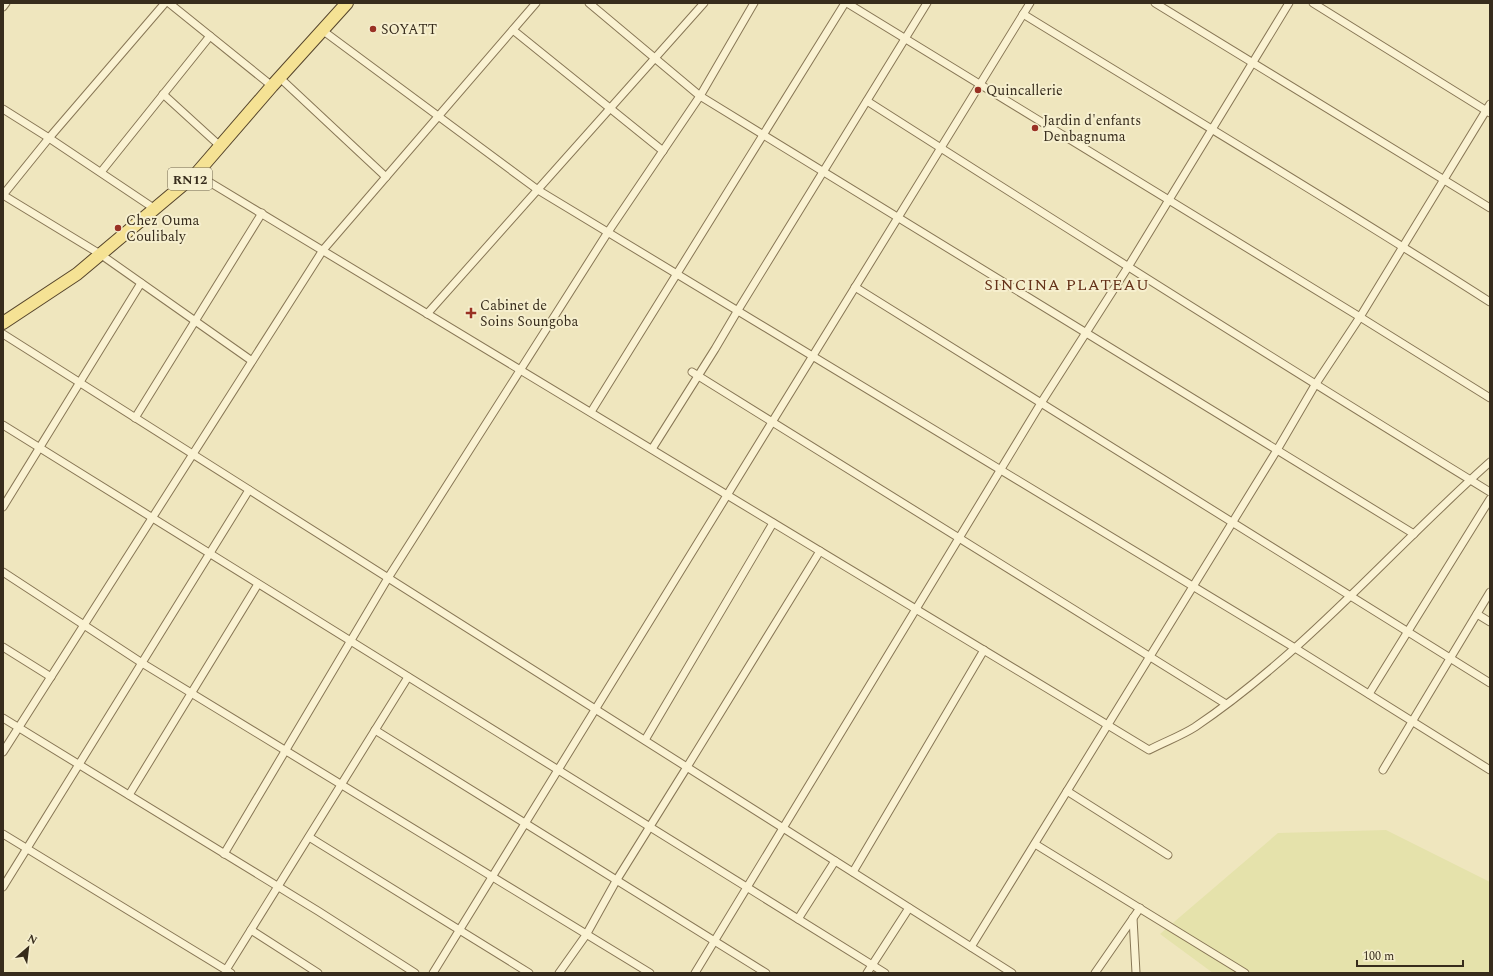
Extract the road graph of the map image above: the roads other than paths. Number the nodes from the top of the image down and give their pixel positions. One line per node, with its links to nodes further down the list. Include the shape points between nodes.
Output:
1 (6, 3): 15 (street)
2 (165, 3): 34 (street)
3 (169, 3): 19 (street)
4 (347, 3): 17 (main road, RN12)
5 (536, 3): 18 (street)
6 (588, 3): 21 (street)
7 (704, 3): 21 (street)
8 (754, 3): 26 (street)
9 (846, 3): 20 (street); 33 (street)
10 (927, 3): 20 (street)
11 (1030, 3): 16 (street)
12 (1155, 3): 22 (street)
13 (1289, 3): 22 (street)
14 (1313, 3): 30 (street)
15 (3, 7)
16 (1023, 14): 24 (street); 32 (street)
17 (322, 30): 23 (main road, RN12); 31 (street)
18 (513, 30): 28 (street); 31 (street)
19 (210, 36): 23 (street); 25 (street)
20 (905, 38): 24 (street); 27 (street)
21 (655, 58): 26 (street); 28 (street)
22 (1252, 63): 32 (street); 42 (street)
23 (276, 82): 35 (main road, RN12); 41 (street)
24 (980, 84): 36 (street); 44 (street)
25 (163, 94): 35 (street); 39 (street)
26 (700, 96): 33 (street); 37 (street)
27 (867, 100): 36 (street); 38 (street)
28 (610, 108): 37 (street); 43 (street)
29 (3, 109): 34 (street)
30 (1489, 109): 42 (street)
31 (438, 116): 41 (street); 43 (street)
32 (1211, 130): 44 (street); 50 (street)
33 (763, 135): 38 (street); 54 (street)
34 (49, 138): 39 (street); 52 (street, via 3,195)
35 (220, 146): 40 (main road, RN12)
36 (941, 148): 48 (street); 53 (street)
37 (663, 151): 49 (street)
38 (823, 171): 48 (street); 58 (street)
39 (101, 172): 46 (street)
40 (196, 174): 46 (main road, RN12); 47 (street)
41 (386, 177): 51 (street)
42 (1444, 180): 45 (street); 50 (street)
43 (538, 190): 49 (street); 59 (street)
44 (1169, 200): 53 (street); 60 (street)
45 (1490, 208)
46 (155, 209): 52 (main road, RN12)
47 (262, 213): 51 (street); 61 (street)
48 (898, 217): 56 (street); 63 (street)
49 (608, 232): 54 (street); 67 (street)
50 (1403, 246): 57 (street); 60 (street)
51 (323, 250): 59 (street); 66 (street)
52 (100, 254): 55 (street); 62 (main road, RN12, via 77,274)
53 (1128, 267): 63 (street); 70 (street)
54 (677, 273): 58 (street); 73 (street)
55 (141, 283): 61 (street); 69 (street)
56 (855, 286): 65 (street); 72 (street)
57 (1490, 302)
58 (738, 310): 65 (street); 68 (street, via 715,348)
59 (428, 314): 67 (street)
60 (1360, 317): 70 (street); 71 (street)
61 (195, 321): 66 (street); 74 (street)
62 (3, 323)
63 (1086, 333): 72 (street); 79 (street)
64 (3, 334): 69 (street)
65 (813, 355): 75 (street); 82 (street)
66 (252, 361): 80 (street)
67 (520, 370): 73 (street); 97 (street)
68 (695, 374): 75 (street); 78 (street)
69 (80, 383): 74 (street); 77 (street)
70 (1315, 385): 79 (street); 83 (street)
71 (1490, 398)
72 (1041, 403): 82 (street); 90 (street)
73 (591, 412): 78 (street)
74 (135, 418): 80 (street)
75 (771, 422): 86 (street); 93 (street)
76 (3, 425): 77 (street)
77 (39, 448): 88 (street); 89 (street)
78 (652, 449): 86 (street)
79 (1277, 450): 90 (street); 92 (street)
80 (193, 454): 84 (street); 89 (street)
81 (1490, 462): 83 (street)
82 (1002, 469): 93 (street); 99 (street)
83 (1470, 480): 85 (street); 92 (street)
84 (249, 490): 95 (street); 97 (street)
85 (1490, 492)
86 (726, 494): 91 (street); 120 (street)
87 (1490, 499): 106 (street)
88 (3, 507)
89 (152, 518): 95 (street); 105 (street)
90 (1233, 522): 99 (street); 101 (street)
91 (773, 523): 94 (street); 126 (street)
92 (1414, 534): 101 (street)
93 (959, 539): 102 (street); 111 (street)
94 (820, 551): 102 (street); 130 (street)
95 (210, 554): 98 (street); 113 (street)
96 (3, 572): 105 (street)
97 (388, 578): 107 (street); 120 (street)
98 (258, 584): 107 (street); 117 (street)
99 (1194, 586): 109 (street); 111 (street)
100 (1490, 592): 103 (street)
101 (1351, 596): 106 (street); 109 (street)
102 (915, 609): 110 (street); 139 (street)
103 (1477, 614): 104 (street); 112 (street)
104 (1490, 622)
105 (84, 625): 113 (street); 114 (street)
106 (1408, 632): 112 (street); 118 (street)
107 (350, 641): 115 (street); 127 (street)
108 (3, 647): 114 (street)
109 (1295, 648): 118 (street); 119 (street, via 1281,662)
110 (984, 650): 123 (street); 147 (street)
111 (1150, 658): 119 (street); 123 (street)
112 (1450, 658): 116 (street); 122 (street)
113 (142, 664): 117 (street); 129 (street)
114 (51, 677): 124 (street)
115 (408, 677): 125 (street); 131 (street)
116 (1490, 683)
117 (191, 694): 127 (street); 136 (street)
118 (1369, 694): 122 (street)
119 (1226, 704): 123 (street, via 1193,728 1149,750)
120 (595, 709): 126 (street); 131 (street)
121 (3, 718): 124 (street)
122 (1412, 721): 132 (street); 133 (street)
123 (1108, 725): 135 (street)
124 (18, 728): 128 (street); 129 (street)
125 (375, 730): 134 (street); 137 (street)
126 (645, 740): 130 (street)
127 (285, 751): 134 (street); 144 (street)
128 (3, 752)
129 (79, 765): 136 (street); 143 (street)
130 (687, 768): 138 (street); 139 (street)
131 (557, 770): 137 (street); 138 (street)
132 (1383, 770)
133 (1490, 770)
134 (341, 785): 141 (street); 148 (street)
135 (1067, 791): 142 (street); 145 (street)
136 (129, 795): 144 (street)
137 (524, 824): 148 (street); 149 (street)
138 (650, 828): 149 (street); 152 (street)
139 (783, 828): 146 (street); 152 (street)
140 (3, 834): 143 (street)
141 (309, 837): 150 (street); 158 (street)
142 (1035, 844): 154 (street); 161 (street)
143 (26, 848): 151 (street); 163 (street)
144 (224, 854): 150 (street)
145 (1168, 855)
146 (835, 861): 147 (street); 156 (street)
147 (853, 872): 153 (street)
148 (492, 876): 158 (street); 159 (street)
149 (616, 881): 159 (street); 160 (street)
150 (278, 886): 157 (street); 165 (street)
151 (3, 887)
152 (747, 888): 156 (street); 160 (street)
153 (909, 908): 161 (street); 162 (street)
154 (1140, 908): 155 (street); 177 (street)
155 (1134, 918): 175 (street); 176 (street)
156 (798, 920): 162 (street)
157 (251, 930): 163 (street); 164 (street)
158 (459, 930): 166 (street); 167 (street)
159 (586, 935): 168 (street); 169 (street)
160 (714, 941): 170 (street); 171 (street)
161 (971, 947): 174 (street)
162 (873, 966): 172 (street); 173 (street)
163 (228, 971)
164 (318, 973)
165 (415, 973)
166 (433, 973)
167 (529, 973)
168 (559, 973)
169 (650, 973)
170 (695, 973)
171 (766, 973)
172 (867, 973)
173 (885, 973)
174 (1012, 973)
175 (1095, 973)
176 (1136, 973)
177 (1245, 973)

